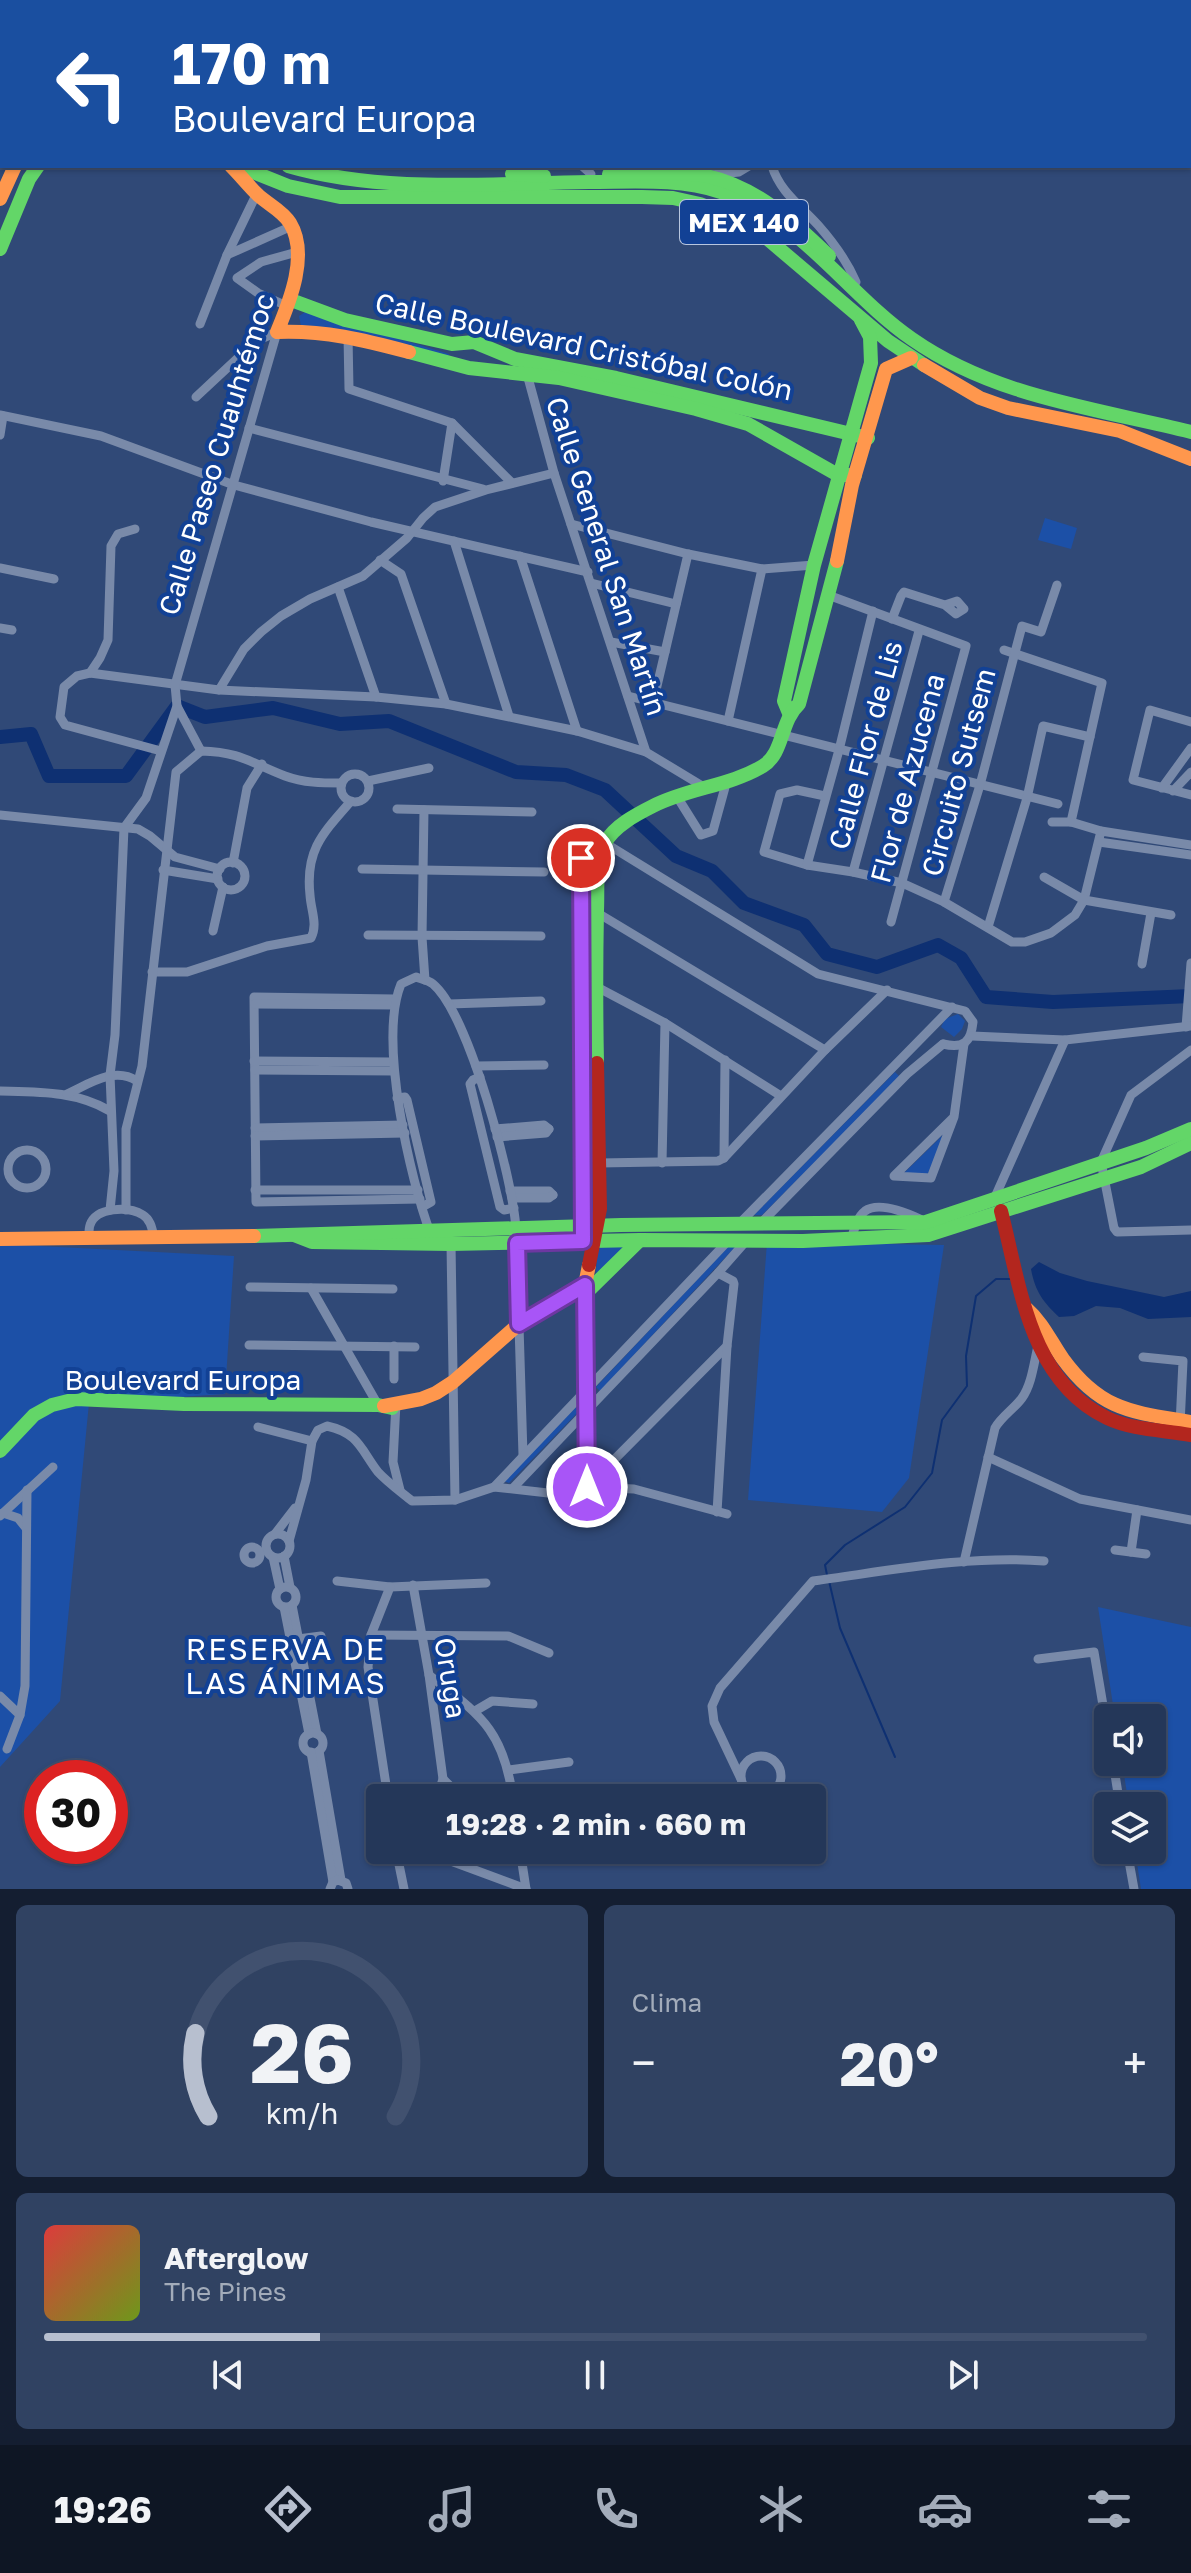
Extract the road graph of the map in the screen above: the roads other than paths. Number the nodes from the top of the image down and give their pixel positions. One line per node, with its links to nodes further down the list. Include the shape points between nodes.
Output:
1 (37, 168): 11 (main road)
2 (233, 168): 13 (main road)
3 (242, 168): 21 (main road, MEX 140, via 302,192 340,197 642,197 700,204 750,224)
4 (298, 168): 12 (main road, MEX 140)
5 (746, 168): 10 (street)
6 (772, 168): 19 (street, via 788,197 848,263)
7 (14, 169): 11 (main road); 14 (main road)
8 (587, 170): 9 (main road); 10 (main road)
9 (522, 171): 12 (main road)
10 (706, 176): 19 (main road, via 759,196)
11 (29, 179): 16 (main road)
12 (358, 181): 23 (main road, MEX 140, via 669,181 710,188 750,204 784,227)
13 (257, 193): 15 (main road); 18 (street)
14 (0, 199)
15 (292, 226): 17 (main road, Calle Paseo Cuauhtémoc); 18 (street)
16 (0, 249)
17 (297, 252): 20 (main road, Calle Paseo Cuauhtémoc); 20 (street, via 261,262 238,280)
18 (227, 255): 22 (street)
19 (856, 282): 23 (main road)
20 (290, 304): 24 (main road, Calle Paseo Cuauhtémoc); 26 (main road, Calle Boulevard Cristóbal Colón)
21 (858, 315): 27 (main road, MEX 140); 37 (main road, via 872,347)
22 (200, 324)
23 (893, 325): 36 (main road, MEX 140, via 933,353 1011,390)
24 (277, 332): 25 (main road, Calle Boulevard Cristóbal Colón); 32 (street, via 256,341); 35 (street, Calle Paseo Cuauhtémoc)
25 (348, 336): 29 (main road, Calle Boulevard Cristóbal Colón); 34 (street, via 349,389)
26 (452, 344): 28 (main road, Calle Boulevard Cristóbal Colón, via 474,342); 29 (main road)
27 (911, 358): 39 (main road, via 886,369); 40 (main road, MEX 140, via 980,398 1120,431)
28 (515, 359): 30 (main road); 37 (main road, Calle Boulevard Cristóbal Colón)
29 (453, 364): 30 (main road, Calle Boulevard Cristóbal Colón)
30 (499, 370): 31 (main road, Calle Boulevard Cristóbal Colón)
31 (527, 374): 41 (street, Calle General San Martín); 42 (main road, Calle Boulevard Cristóbal Colón, via 608,388 748,424)
32 (196, 397)
33 (2, 415): 38 (street); 46 (street, via 101,436)
34 (452, 423): 44 (street); 45 (street)
35 (249, 428): 44 (street); 46 (street, Calle Paseo Cuauhtémoc)
36 (1191, 432)
37 (852, 433): 39 (main road, Calle Boulevard Cristóbal Colón); 42 (main road)
38 (0, 435)
39 (868, 438): 43 (main road)
40 (1191, 459)
41 (554, 473): 45 (street); 48 (street, Calle General San Martín)
42 (838, 475): 43 (main road, Calle Boulevard Cristóbal Colón); 54 (main road)
43 (855, 475): 62 (main road)
44 (443, 481): 47 (street)
45 (512, 483): 47 (street)
46 (234, 485): 50 (street); 74 (street, Calle Paseo Cuauhtémoc)
47 (486, 490): 53 (street, via 435,507)
48 (571, 524): 51 (street); 57 (street, Calle General San Martín)
49 (135, 529): 73 (street, via 118,534 111,546 108,640)
50 (454, 541): 52 (street); 82 (street)
51 (688, 554): 56 (street); 63 (street)
52 (520, 556): 57 (street); 85 (street)
53 (380, 560): 61 (street, via 363,576); 79 (street, via 401,574)
54 (814, 565): 56 (street); 81 (main road, via 784,701)
55 (0, 568): 58 (street)
56 (762, 569): 83 (street)
57 (588, 572): 59 (street, Calle General San Martín)
58 (54, 579)
59 (591, 583): 63 (street); 70 (street, Calle General San Martín)
60 (1057, 585): 71 (street, via 1041,632 1022,626)
61 (338, 587): 75 (street, via 261,632); 77 (street)
62 (828, 595): 65 (street); 81 (main road, via 799,704)
63 (676, 604): 72 (street)
64 (945, 605): 66 (street, via 904,592)
65 (873, 611): 66 (street); 89 (street)
66 (892, 619): 69 (street)
67 (0, 628): 68 (street)
68 (12, 630)
69 (919, 631): 93 (street, Calle Flor de Lis); 96 (street, Flor de Azucena, via 966,646)
70 (611, 642): 72 (street); 76 (street, Calle General San Martín)
71 (1009, 651): 87 (street, via 1102,683); 101 (street, Circuito Sutsem)
72 (665, 652): 78 (street)
73 (90, 673): 74 (street); 90 (street, via 64,687 60,717 65,725)
74 (175, 685): 75 (street); 80 (street)
75 (219, 690): 77 (street)
76 (628, 696): 78 (street); 92 (street, Calle General San Martín)
77 (376, 697): 79 (street)
78 (653, 703): 83 (street)
79 (446, 704): 82 (street)
80 (177, 706): 90 (street); 91 (street)
81 (789, 713): 86 (main road)
82 (509, 716): 85 (street)
83 (728, 721): 86 (street)
84 (1191, 722): 103 (street, via 1150,710 1133,780)
85 (577, 731): 92 (street)
86 (783, 734): 89 (street); 98 (main road, via 765,765)
87 (1090, 737): 108 (street, via 1043,726); 116 (street)
88 (1191, 748): 103 (street)
89 (839, 750): 93 (street); 107 (street)
90 (161, 751): 117 (street, via 146,798)
91 (201, 751): 94 (street); 121 (street, via 176,772)
92 (646, 752): 102 (street)
93 (885, 762): 96 (street); 130 (street, Calle Flor de Lis)
94 (262, 764): 100 (street, via 307,782); 124 (street, via 247,788)
95 (429, 768): 99 (street)
96 (932, 772): 101 (street); 135 (street, Flor de Azucena)
97 (1191, 772): 104 (street)
98 (727, 780): 102 (main road); 105 (street, via 708,835 701,835)
99 (368, 781): 100 (street, via 356,773); 109 (street, via 368,795)
100 (341, 783): 109 (street, via 341,792)
101 (980, 785): 108 (street); 137 (street, Circuito Sutsem)
102 (704, 787): 105 (main road)
103 (1162, 788): 104 (street)
104 (1173, 791): 106 (street)
105 (676, 795): 119 (main road, via 624,823)
106 (1191, 795)
107 (825, 796): 125 (street); 125 (street, via 797,790 780,794 764,852)
108 (1027, 798): 110 (street); 142 (street)
109 (351, 801): 149 (street, via 315,848 311,938 187,972)
110 (1058, 804)
111 (397, 809): 112 (street)
112 (424, 810): 113 (street); 127 (street)
113 (532, 812)
114 (0, 815): 117 (street)
115 (1052, 822): 116 (street)
116 (1071, 822): 118 (street)
117 (124, 828): 121 (street, via 138,829); 173 (street)
118 (1100, 837): 120 (street); 122 (street); 136 (street)
119 (605, 843): 131 (main road); 152 (street, via 818,974)
120 (1191, 845)
121 (167, 850): 128 (street); 134 (street)
122 (1191, 855)
123 (581, 858): 132 (street)
124 (233, 863): 134 (street, via 226,864); 134 (street, via 244,872 244,881 237,889)
125 (807, 865): 130 (street)
126 (362, 869): 127 (street)
127 (422, 869): 129 (street); 146 (street)
128 (163, 870): 134 (street); 149 (street)
129 (544, 872)
130 (853, 872): 135 (street)
131 (598, 873): 132 (street); 138 (main road)
132 (581, 877): 205 (street)
133 (1044, 877): 136 (street)
134 (220, 878): 143 (street)
135 (902, 883): 137 (street); 141 (street, Flor de Azucena)
136 (1084, 900): 139 (street); 142 (street, via 1063,926 1025,942 1012,942)
137 (944, 902): 142 (street)
138 (596, 912): 151 (main road); 164 (street)
139 (1151, 913): 140 (street); 148 (street)
140 (1171, 915)
141 (891, 922)
142 (988, 927)
143 (213, 931)
144 (368, 935): 146 (street)
145 (541, 936): 146 (street)
146 (422, 937): 150 (street)
147 (1191, 963): 153 (street)
148 (1142, 964)
149 (152, 972): 175 (street)
150 (425, 980): 155 (street, via 416,977 401,984); 156 (street)
151 (595, 986): 158 (street); 187 (main road)
152 (887, 990): 157 (street); 164 (street)
153 (1189, 991): 160 (street)
154 (541, 1001): 156 (street)
155 (395, 1002): 169 (street, via 257,1001); 170 (street)
156 (449, 1004): 171 (street)
157 (952, 1007): 159 (street); 161 (street, via 965,1011 973,1022)
158 (665, 1023): 166 (street); 188 (street)
159 (934, 1026): 163 (street); 167 (street)
160 (1188, 1026): 162 (street)
161 (968, 1040): 162 (street); 163 (street, via 954,1047); 181 (street)
162 (1065, 1040): 195 (street)
163 (943, 1044): 172 (street)
164 (825, 1050): 178 (street)
165 (1191, 1050): 190 (street, via 1131,1095)
166 (725, 1060): 178 (street); 186 (street)
167 (895, 1062): 172 (street); 199 (street)
168 (544, 1065): 171 (street)
169 (257, 1066): 170 (street); 184 (street)
170 (394, 1066): 179 (street)
171 (476, 1066): 174 (street)
172 (907, 1074): 200 (street)
173 (110, 1075): 175 (street, via 124,1074); 177 (street); 180 (street)
174 (480, 1077): 194 (street); 194 (street, via 470,1084 500,1207 504,1210)
175 (137, 1081): 192 (street, via 126,1129)
176 (0, 1091): 177 (street)
177 (67, 1094): 180 (street)
178 (781, 1096): 186 (street)
179 (397, 1098): 182 (street); 193 (street, via 407,1100 431,1202)
180 (110, 1111): 191 (street)
181 (954, 1117): 181 (street, via 944,1127 894,1176 931,1178)
182 (404, 1129): 184 (street); 193 (street)
183 (1191, 1129): 190 (main road)
184 (258, 1132): 193 (street, via 258,1196)
185 (1191, 1143): 190 (main road, via 1141,1167)
186 (724, 1158): 188 (street)
187 (599, 1163): 188 (street); 196 (main road)
188 (662, 1163)
189 (4, 1169): 189 (street, via 17,1185 29,1189 45,1178 47,1165 41,1155 23,1150)
190 (1102, 1170): 195 (main road); 204 (street, via 1117,1232)
191 (114, 1171): 192 (street); 197 (street)
192 (126, 1171): 198 (street)
193 (420, 1199): 209 (street)
194 (512, 1199): 206 (street)
195 (998, 1204): 203 (main road); 222 (main road)
196 (600, 1209): 202 (main road); 205 (main road)
197 (110, 1210): 198 (street); 208 (street, via 96,1216)
198 (126, 1210): 207 (street, via 142,1214)
199 (740, 1223): 200 (main road); 202 (main road)
200 (761, 1223): 201 (main road)
201 (856, 1224): 203 (main road); 213 (street)
202 (621, 1225): 205 (main road)
203 (927, 1229): 213 (main road)
204 (1191, 1230)
205 (589, 1234): 206 (main road); 211 (main road); 220 (main road)
206 (516, 1236): 209 (main road); 215 (main road); 221 (street)
207 (154, 1237): 208 (main road); 209 (main road, via 293,1235 312,1242)
208 (88, 1238): 210 (main road)
209 (432, 1238): 215 (main road)
210 (0, 1239)
211 (640, 1240): 214 (main road); 220 (main road, Boulevard Europa)
212 (747, 1240): 213 (main road); 214 (main road); 216 (street)
213 (851, 1240)
214 (728, 1241): 231 (street)
215 (451, 1244): 230 (street)
216 (718, 1273): 226 (street, via 734,1284); 233 (street)
217 (250, 1287): 218 (street)
218 (311, 1288): 219 (street); 224 (street)
219 (393, 1289)
220 (585, 1289): 221 (main road, Boulevard Europa); 231 (street)
221 (519, 1328): 230 (main road, Boulevard Europa); 238 (street)
222 (1042, 1339): 235 (main road, via 1109,1406); 239 (street, via 1026,1391 1000,1419)
223 (249, 1345): 224 (street)
224 (344, 1345): 225 (street); 232 (street)
225 (394, 1346): 227 (street); 229 (street)
226 (727, 1346): 242 (street); 242 (street, via 722,1513 634,1489)
227 (415, 1347)
228 (1143, 1357): 235 (street, via 1183,1361)
229 (394, 1379)
230 (453, 1385): 232 (main road, Boulevard Europa); 246 (street)
231 (588, 1388): 233 (street); 238 (street)
232 (388, 1406): 237 (main road, Boulevard Europa, via 76,1399 34,1415); 245 (street)
233 (587, 1411): 242 (street); 243 (street)
234 (258, 1427): 236 (street)
235 (1185, 1427)
236 (312, 1441): 245 (street, via 327,1426 343,1432); 247 (street)
237 (0, 1451)
238 (523, 1455): 241 (street)
239 (988, 1457): 248 (street, via 1080,1499); 259 (street)
240 (53, 1467): 244 (street)
241 (494, 1487): 243 (street); 246 (street)
242 (587, 1487): 243 (street, via 557,1494)
243 (513, 1488)
244 (27, 1490): 249 (street); 251 (street)
245 (400, 1490): 246 (street, via 412,1501)
246 (455, 1500)
247 (297, 1506): 252 (street); 253 (street)
248 (1137, 1510): 250 (street); 255 (street)
249 (2, 1514): 251 (street, via 18,1518)
250 (1191, 1520)
251 (27, 1531): 278 (street)
252 (275, 1534): 253 (street); 257 (street, via 267,1541)
253 (289, 1541): 257 (street, via 289,1549)
254 (1115, 1550): 255 (street)
255 (1131, 1552): 256 (street)
256 (1146, 1554)
257 (271, 1555): 264 (street)
258 (1044, 1561): 259 (street)
259 (964, 1562): 281 (street, via 813,1581 720,1688 712,1706 714,1722)
260 (337, 1581): 263 (street)
261 (486, 1583): 262 (street)
262 (413, 1585): 263 (street); 267 (street, Oruga)
263 (390, 1587): 266 (street)
264 (285, 1588): 265 (street, via 296,1594); 265 (street, via 277,1600)
265 (288, 1606): 269 (street); 272 (street)
266 (371, 1635): 267 (street); 288 (street, via 368,1667)
267 (422, 1635): 270 (street, via 508,1636); 273 (street, Oruga)
268 (321, 1636): 269 (street)
269 (298, 1639): 272 (street)
270 (549, 1653)
271 (1038, 1659): 276 (street, via 1094,1652)
272 (298, 1662): 279 (street)
273 (429, 1675): 277 (street); 286 (street, Oruga)
274 (0, 1696): 278 (street)
275 (533, 1704): 277 (street, via 492,1701)
276 (1103, 1704)
277 (475, 1711): 285 (street, via 499,1742)
278 (20, 1715): 280 (street)
279 (313, 1734): 282 (street, via 323,1740); 282 (street, via 304,1739 304,1746)
280 (7, 1749)
281 (728, 1750): 283 (street); 287 (street)
282 (315, 1752): 298 (street)
283 (753, 1757): 287 (street, via 743,1766); 293 (street, via 766,1756 777,1764)
284 (569, 1762): 285 (street)
285 (509, 1770): 291 (street)
286 (443, 1779): 289 (street); 290 (street)
287 (741, 1779): 292 (street)
288 (386, 1784)
289 (441, 1784)
290 (448, 1784)
291 (511, 1784)
292 (744, 1784)
293 (779, 1784)
294 (399, 1864): 300 (street)
295 (459, 1864): 301 (street)
296 (522, 1864): 301 (street)
297 (1130, 1864): 302 (street)
298 (334, 1884): 299 (street, via 346,1883)
299 (348, 1889)
300 (404, 1889)
301 (526, 1889)
302 (1134, 1889)

